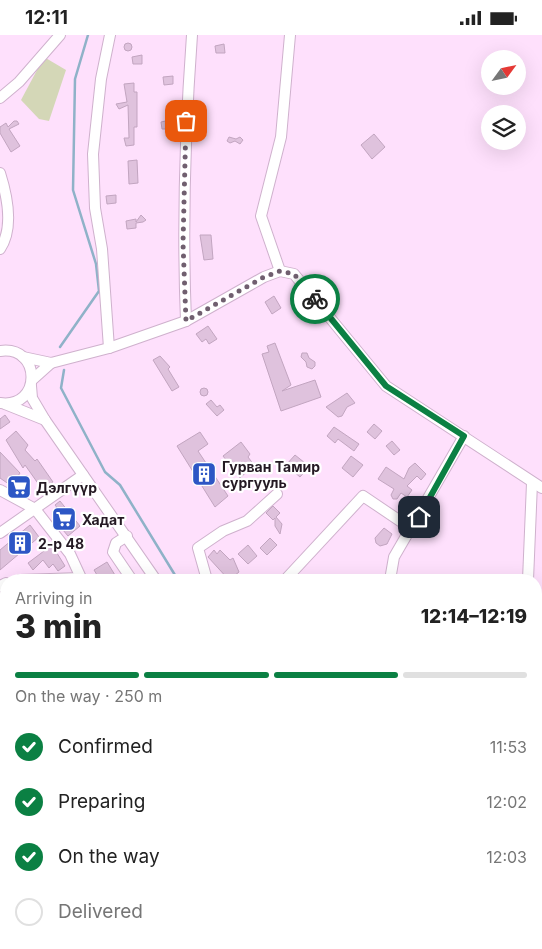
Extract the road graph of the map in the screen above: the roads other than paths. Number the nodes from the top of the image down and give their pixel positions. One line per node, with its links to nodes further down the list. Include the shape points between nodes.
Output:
1 (60, 35): 5 (street)
2 (110, 35): 10 (street, via 101,79 93,154)
3 (192, 35): 9 (street, via 184,139)
4 (290, 35): 8 (street, via 281,137 261,216)
5 (0, 98)
6 (0, 173): 7 (street, via 5,187 8,222)
7 (0, 249)
8 (280, 271): 9 (street); 17 (street, via 294,274 386,386)
9 (186, 321): 10 (street)
10 (109, 348): 13 (street)
11 (3, 350): 12 (street)
12 (23, 357): 13 (street); 14 (street, via 29,365)
13 (51, 363): 14 (street)
14 (31, 383): 15 (street, via 21,399); 16 (street, via 32,398)
15 (2, 403): 16 (street)
16 (45, 420): 18 (street)
17 (464, 436): 19 (street); 24 (street)
18 (83, 475): 23 (street); 26 (street)
19 (532, 483): 20 (street); 33 (street)
20 (542, 488)
21 (0, 490): 23 (street)
22 (277, 494): 30 (street, via 247,521 223,531 198,548)
23 (35, 509): 25 (street); 27 (street, via 70,554)
24 (412, 529): 31 (street, via 363,496); 32 (street, via 394,557)
25 (0, 533)
26 (127, 536): 28 (street, via 116,543 113,552); 29 (street)
27 (80, 574)
28 (128, 574)
29 (152, 574)
30 (205, 574)
31 (291, 574)
32 (391, 574)
33 (528, 574)

